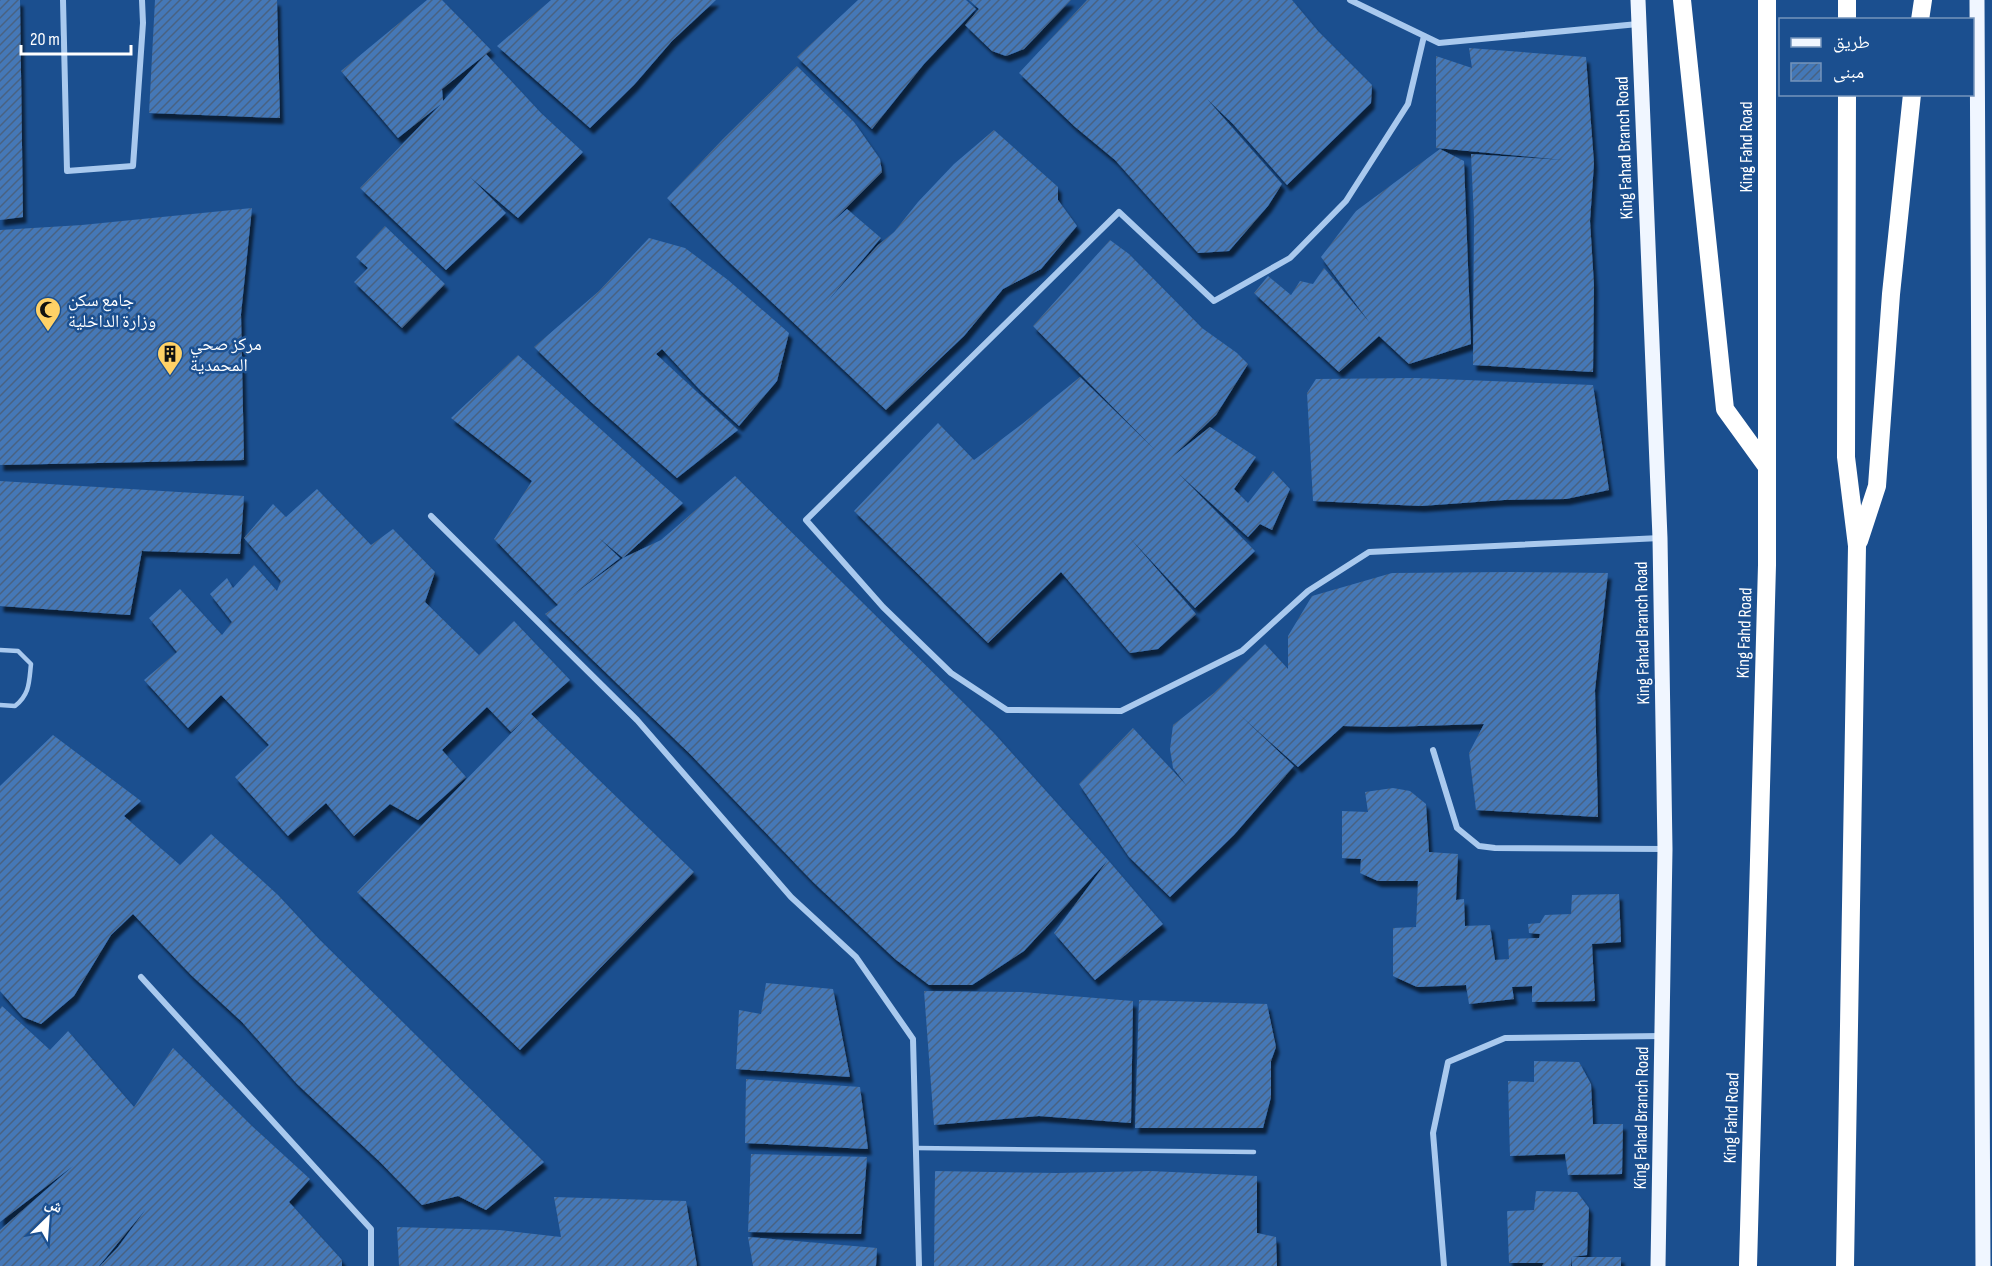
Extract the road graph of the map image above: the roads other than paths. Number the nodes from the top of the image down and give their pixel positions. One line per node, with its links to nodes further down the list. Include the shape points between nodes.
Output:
1 (63, 0): 2 (street, via 68,171 133,166)
2 (142, 0)
3 (1350, 0): 13 (street)
4 (1638, 0): 12 (main road, King Fahad Branch Road)
5 (1682, 0): 16 (highway, via 1725,409)
6 (1767, 0): 16 (highway, King Fahd Road)
7 (1847, 0): 10 (highway)
8 (1923, 0): 11 (highway)
9 (1977, 0): 34 (main road)
10 (1847, 18)
11 (1920, 18)
12 (1638, 24): 13 (street, via 1439,43); 18 (main road, King Fahad Branch Road)
13 (1424, 36): 18 (street, via 1408,104 1346,201 1290,258 1215,301 1119,212 806,520 951,673 1007,710 1121,711 1242,651 1308,591 1369,552)
14 (1847, 96): 19 (highway, via 1846,457)
15 (1912, 96): 19 (highway, via 1891,294 1877,486)
16 (1767, 467): 32 (highway, King Fahd Road)
17 (430, 516): 26 (street, via 637,720 791,897 855,957 913,1038)
18 (1660, 538): 23 (main road, King Fahad Branch Road)
19 (1857, 546): 33 (highway)
20 (0, 650): 21 (lane, via 18,651 31,664 24,699 15,706)
21 (0, 705)
22 (1433, 750): 23 (street, via 1457,828 1479,846)
23 (1665, 849): 25 (main road, King Fahad Branch Road)
24 (141, 977): 28 (street, via 370,1229)
25 (1663, 1036): 30 (street, via 1505,1038 1448,1062 1433,1133); 31 (main road, King Fahad Branch Road)
26 (916, 1148): 27 (lane); 29 (street)
27 (1254, 1152)
28 (370, 1266)
29 (919, 1266)
30 (1444, 1266)
31 (1658, 1266)
32 (1748, 1266)
33 (1845, 1266)
34 (1983, 1266)

